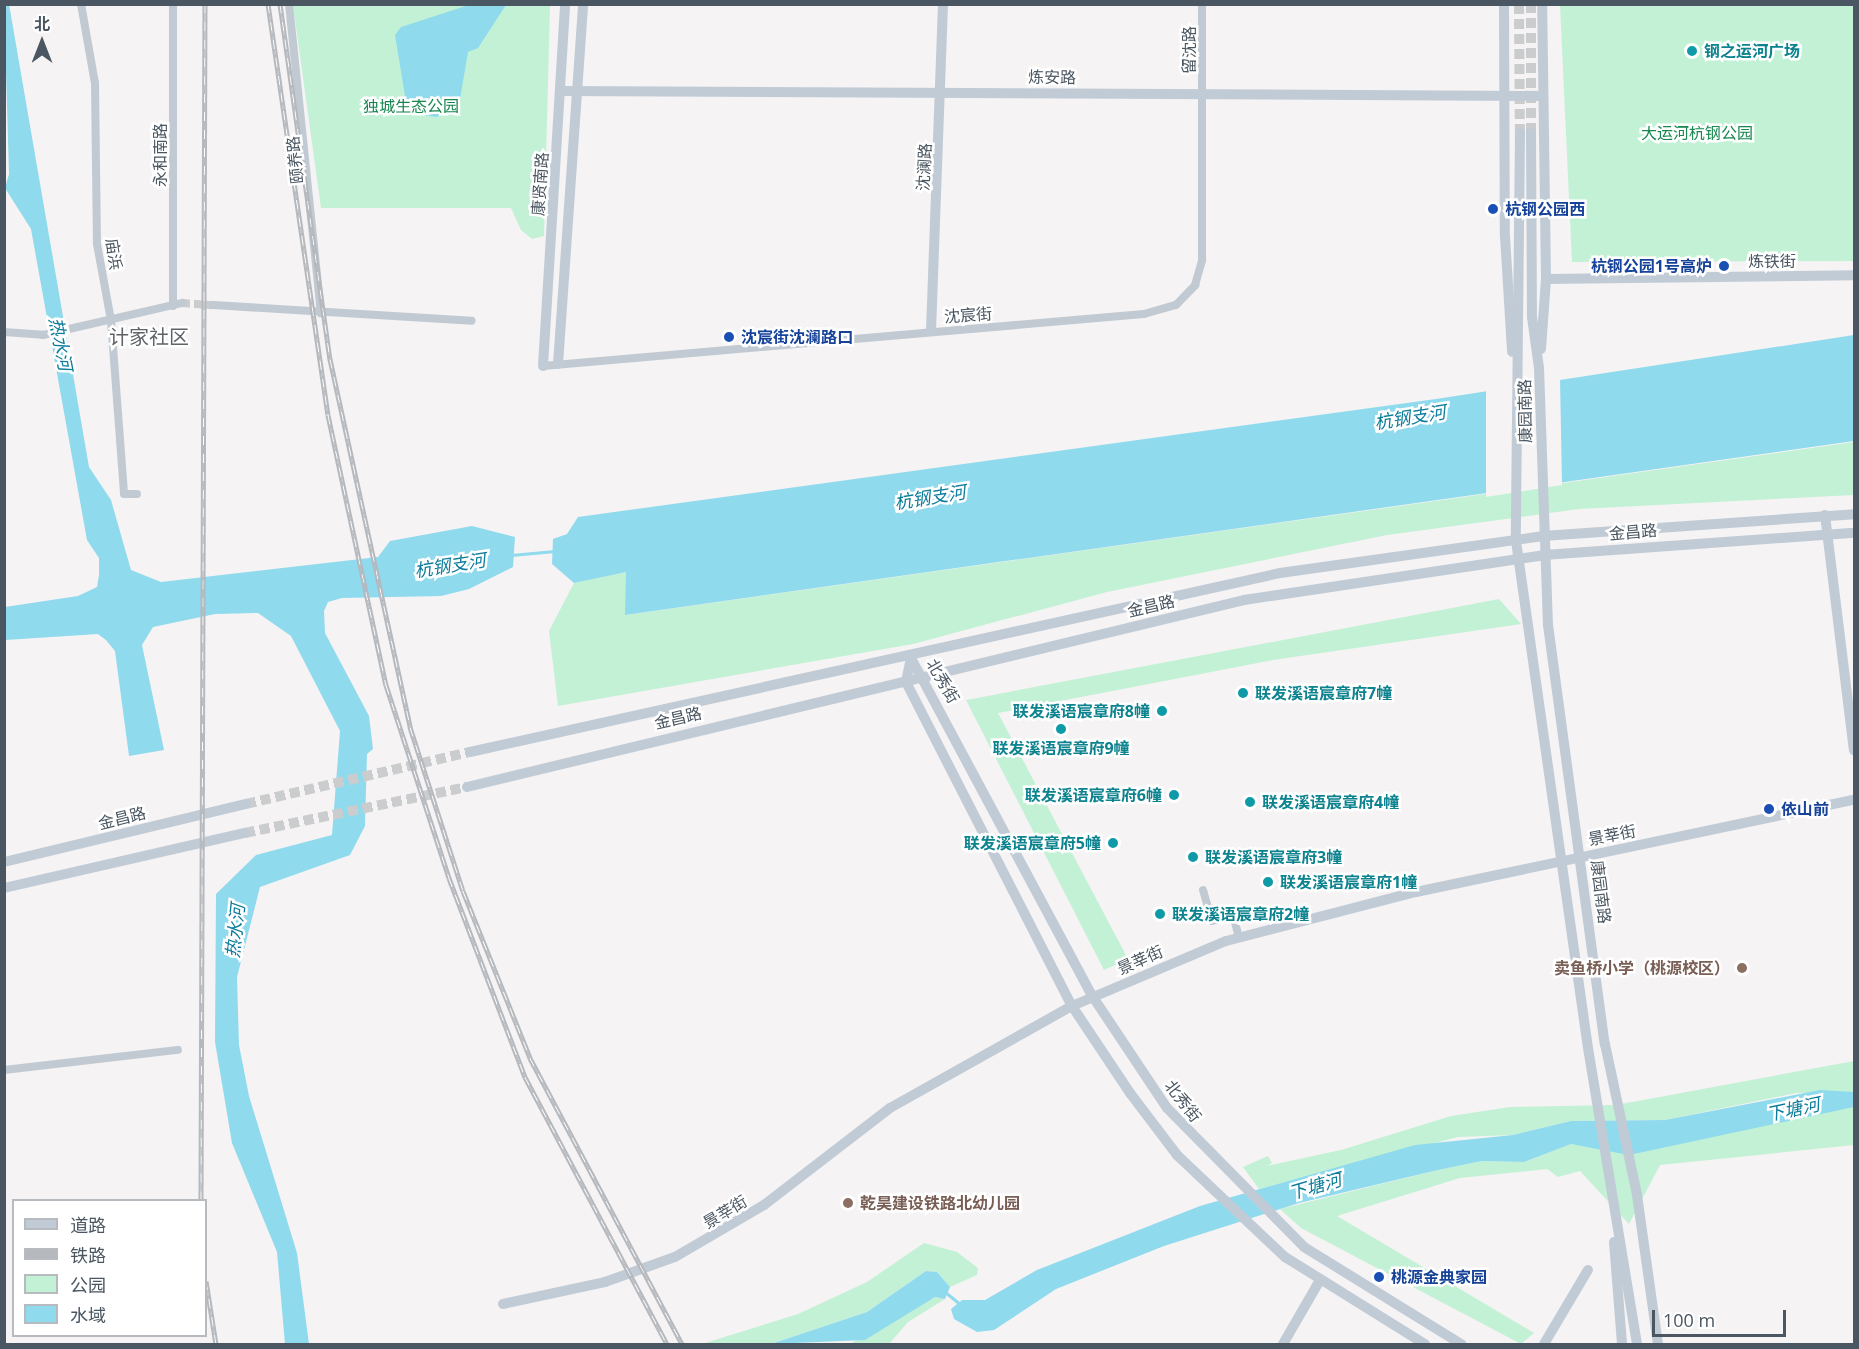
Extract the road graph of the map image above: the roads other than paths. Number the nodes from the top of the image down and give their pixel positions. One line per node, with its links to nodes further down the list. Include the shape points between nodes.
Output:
1 (81, 4): 22 (street, 庙浜, via 95,83 97,244)
2 (173, 4): 20 (street, 永和南路)
3 (290, 4): 21 (street, 颐养路)
4 (565, 4): 11 (main road, 康贤南路)
5 (583, 4): 12 (main road, 康贤南路)
6 (943, 4): 10 (main road, 沈澜路)
7 (1202, 4): 13 (street, 留沈路)
8 (1504, 4): 14 (main road, 康园南路)
9 (1542, 4): 15 (main road, 康园南路)
10 (943, 90): 12 (main road, 炼安路); 13 (main road, 炼安路); 24 (main road, 沈澜路)
11 (561, 91): 12 (main road, 炼安路); 27 (main road, 康贤南路)
12 (578, 91): 26 (main road, 康贤南路)
13 (1202, 95): 14 (main road, 炼安路); 24 (street, 沈宸街, via 1202,260 1187,297 1144,314)
14 (1504, 96): 15 (main road, 炼安路); 29 (main road, 康园南路, via 1507,304)
15 (1543, 96): 17 (main road, 康园南路)
16 (1854, 275): 17 (main road, 炼铁街)
17 (1546, 279): 28 (main road, 康园南路)
18 (182, 303): 20 (street)
19 (213, 305): 21 (street)
20 (173, 306): 22 (street)
21 (321, 313): 23 (street)
22 (111, 320): 25 (street, via 43,334); 30 (street, 庙浜, via 124,494)
23 (472, 321)
24 (931, 331): 26 (street, 沈宸街)
25 (4, 332)
26 (558, 364): 27 (street, 沈宸街)
27 (543, 366)
28 (1539, 368): 29 (main road, 康园南路, via 1532,317 1525,133 1520,318); 35 (main road, 康园南路)
29 (1514, 370): 36 (main road, 康园南路)
30 (137, 494)
31 (1854, 514): 32 (main road, 金昌路)
32 (1825, 515): 34 (main road); 35 (main road, 金昌路)
33 (1854, 533): 34 (main road, 金昌路)
34 (1827, 534): 37 (main road, 金昌路); 42 (main road)
35 (1543, 536): 36 (main road, 金昌路); 37 (main road, 康园南路)
36 (1516, 541): 38 (main road, 康园南路); 39 (main road, 金昌路, via 1280,573)
37 (1544, 555): 38 (main road, 金昌路); 48 (main road, 康园南路)
38 (1518, 560): 40 (main road, 金昌路, via 1244,600); 49 (main road, 康园南路)
39 (911, 658): 40 (main road, 北秀街); 41 (main road, 北秀街); 43 (main road, 金昌路)
40 (926, 678): 41 (main road, 金昌路); 54 (main road, 北秀街)
41 (906, 682): 44 (main road, 金昌路); 55 (main road, 北秀街)
42 (1854, 750)
43 (470, 752)
44 (467, 787)
45 (1854, 800): 48 (main road, 景莘街)
46 (246, 804): 50 (main road, 金昌路)
47 (245, 833): 51 (main road)
48 (1581, 856): 49 (main road, 景莘街); 68 (main road, 康园南路, via 1613,1089 1629,1155)
49 (1563, 860): 53 (main road, 景莘街); 58 (main road, 康园南路)
50 (4, 862)
51 (4, 888)
52 (1203, 890): 53 (street, via 1212,921 1233,915)
53 (1239, 937): 54 (main road, 景莘街)
54 (1094, 998): 55 (main road, 景莘街); 64 (main road, 北秀街, via 1167,1108 1304,1247)
55 (1072, 1006): 60 (main road, 北秀街, via 1177,1155 1251,1225); 61 (main road, 景莘街, via 890,1108 723,1233 650,1268)
56 (178, 1050): 57 (street)
57 (4, 1070)
58 (1615, 1226): 66 (main road); 67 (main road, 康园南路)
59 (1587, 1270): 65 (main road)
60 (1320, 1280): 62 (main road); 63 (main road)
61 (503, 1304)
62 (1283, 1344)
63 (1425, 1344)
64 (1461, 1344)
65 (1544, 1344)
66 (1622, 1344)
67 (1637, 1344)
68 (1658, 1344)

